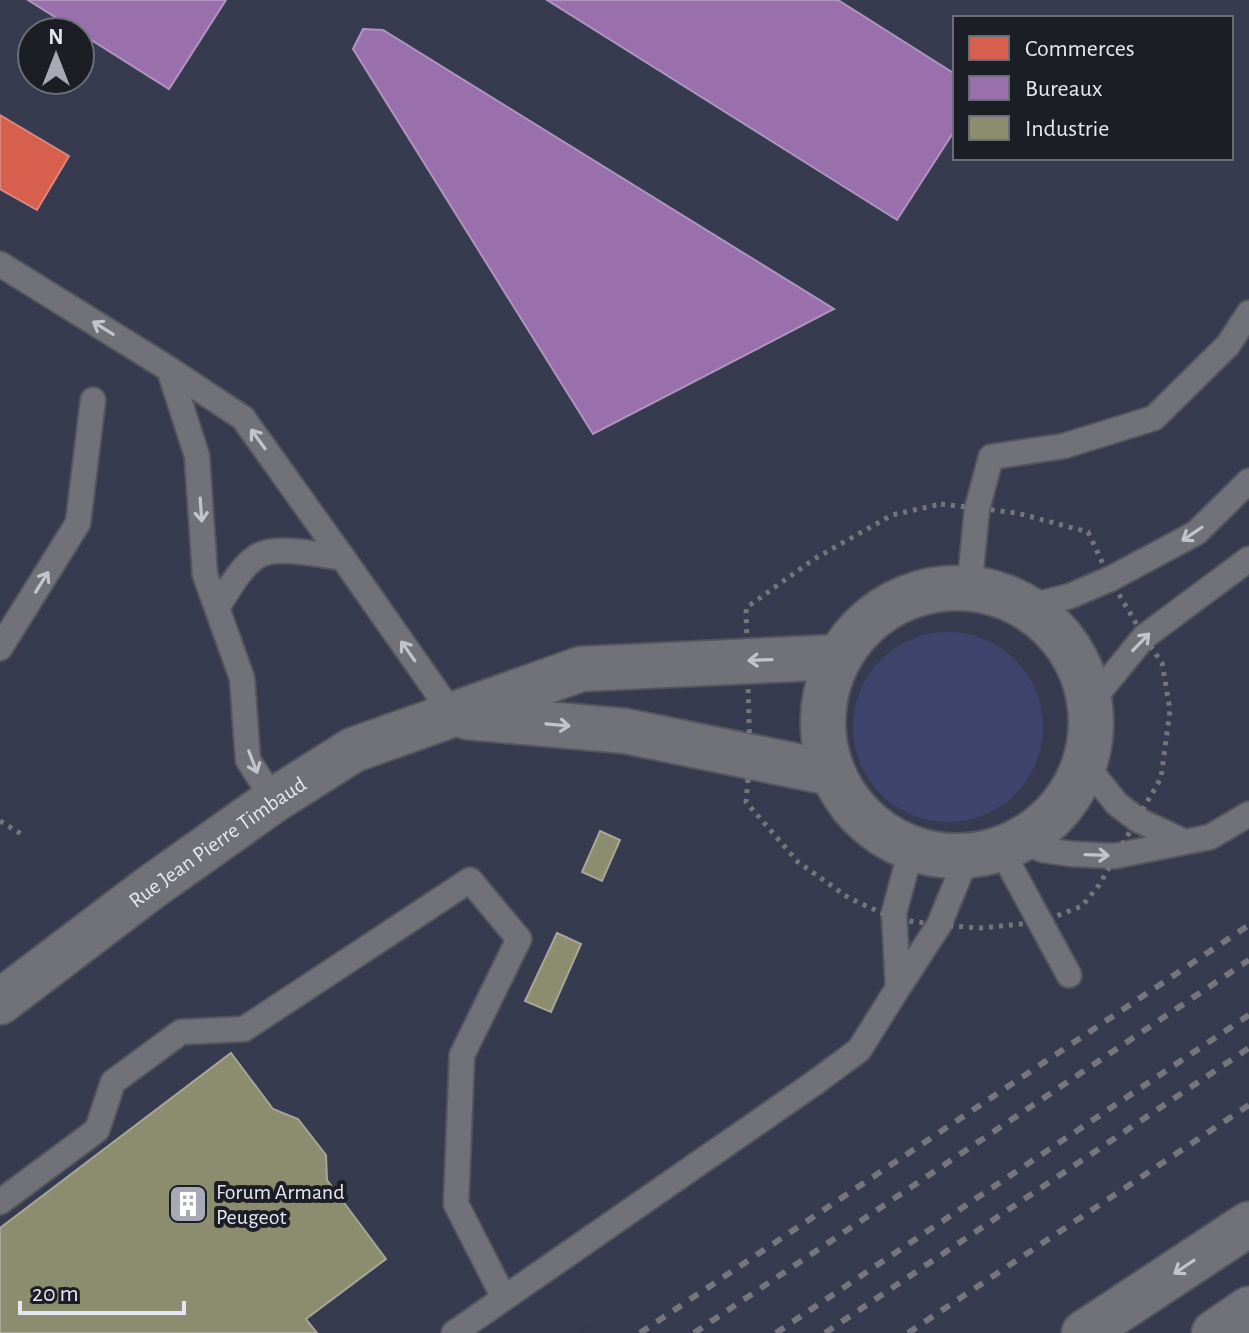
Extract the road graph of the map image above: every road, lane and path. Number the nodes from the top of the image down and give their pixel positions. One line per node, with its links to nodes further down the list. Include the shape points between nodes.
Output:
1 (0, 264): 3 (lane, one-way to 1)
2 (1249, 313): 6 (lane, via 1228,345 1154,418 1064,446 991,457)
3 (169, 369): 7 (lane, one-way to 3, via 243,418); 12 (lane, one-way to 12, via 197,456 205,575)
4 (93, 400): 14 (lane, one-way to 4, via 78,523)
5 (1249, 481): 9 (lane, one-way to 9, via 1196,533)
6 (977, 509): 9 (path, via 1017,513 1088,532); 10 (lane); 16 (path, via 941,504 892,515 814,559 746,608)
7 (343, 558): 12 (lane, via 271,551 241,571); 18 (lane, one-way to 7)
8 (1249, 559): 13 (lane)
9 (1110, 579): 11 (lane); 13 (path)
10 (969, 590): 11 (street, via 987,591); 15 (street, via 943,588 901,599 865,622)
11 (1027, 607): 17 (street, via 1057,632 1079,664)
12 (217, 608): 22 (lane, one-way to 22, via 242,678 248,760)
13 (1144, 637): 17 (lane, one-way to 13); 24 (path, via 1162,663 1170,710 1161,778)
14 (0, 648)
15 (838, 657): 16 (street, Rue Jean Pierre Timbaud, one-way to 16); 21 (street, via 824,695 822,735)
16 (748, 660): 18 (street, Rue Jean Pierre Timbaud, via 581,669); 19 (path)
17 (1091, 702): 20 (street)
18 (453, 715): 19 (street, Rue Jean Pierre Timbaud, one-way to 19, via 625,731); 22 (street, Rue Jean Pierre Timbaud, via 353,750)
19 (750, 757): 21 (street, Rue Jean Pierre Timbaud); 31 (path, via 746,802 798,862 849,898)
20 (1085, 764): 24 (lane, via 1117,804); 28 (street, via 1071,795 1049,821)
21 (831, 773): 29 (street, via 850,806 877,832)
22 (274, 800): 36 (street, Rue Jean Pierre Timbaud)
23 (1249, 814): 27 (lane, via 1210,837)
24 (1138, 820): 27 (lane); 30 (path)
25 (0, 821): 26 (path)
26 (23, 835)
27 (1183, 841): 30 (lane)
28 (996, 849): 29 (street, via 939,856); 30 (lane, one-way to 30); 32 (lane); 33 (lane)
29 (911, 850): 31 (lane)
30 (1115, 856): 32 (path, via 1082,906)
31 (895, 919): 33 (path); 35 (lane)
32 (1041, 922): 33 (path, via 981,928); 34 (lane)
33 (939, 925): 35 (lane)
34 (1069, 975)
35 (898, 988): 39 (lane, via 859,1050)
36 (0, 1002)
37 (0, 1202): 39 (lane, via 97,1130 113,1082 181,1032 244,1029 470,880 519,939 462,1055 456,1204)
38 (1249, 1224): 42 (street, one-way to 42)
39 (504, 1298): 41 (lane)
40 (1249, 1309): 43 (street)
41 (454, 1333)
42 (1084, 1333)
43 (1214, 1333)

